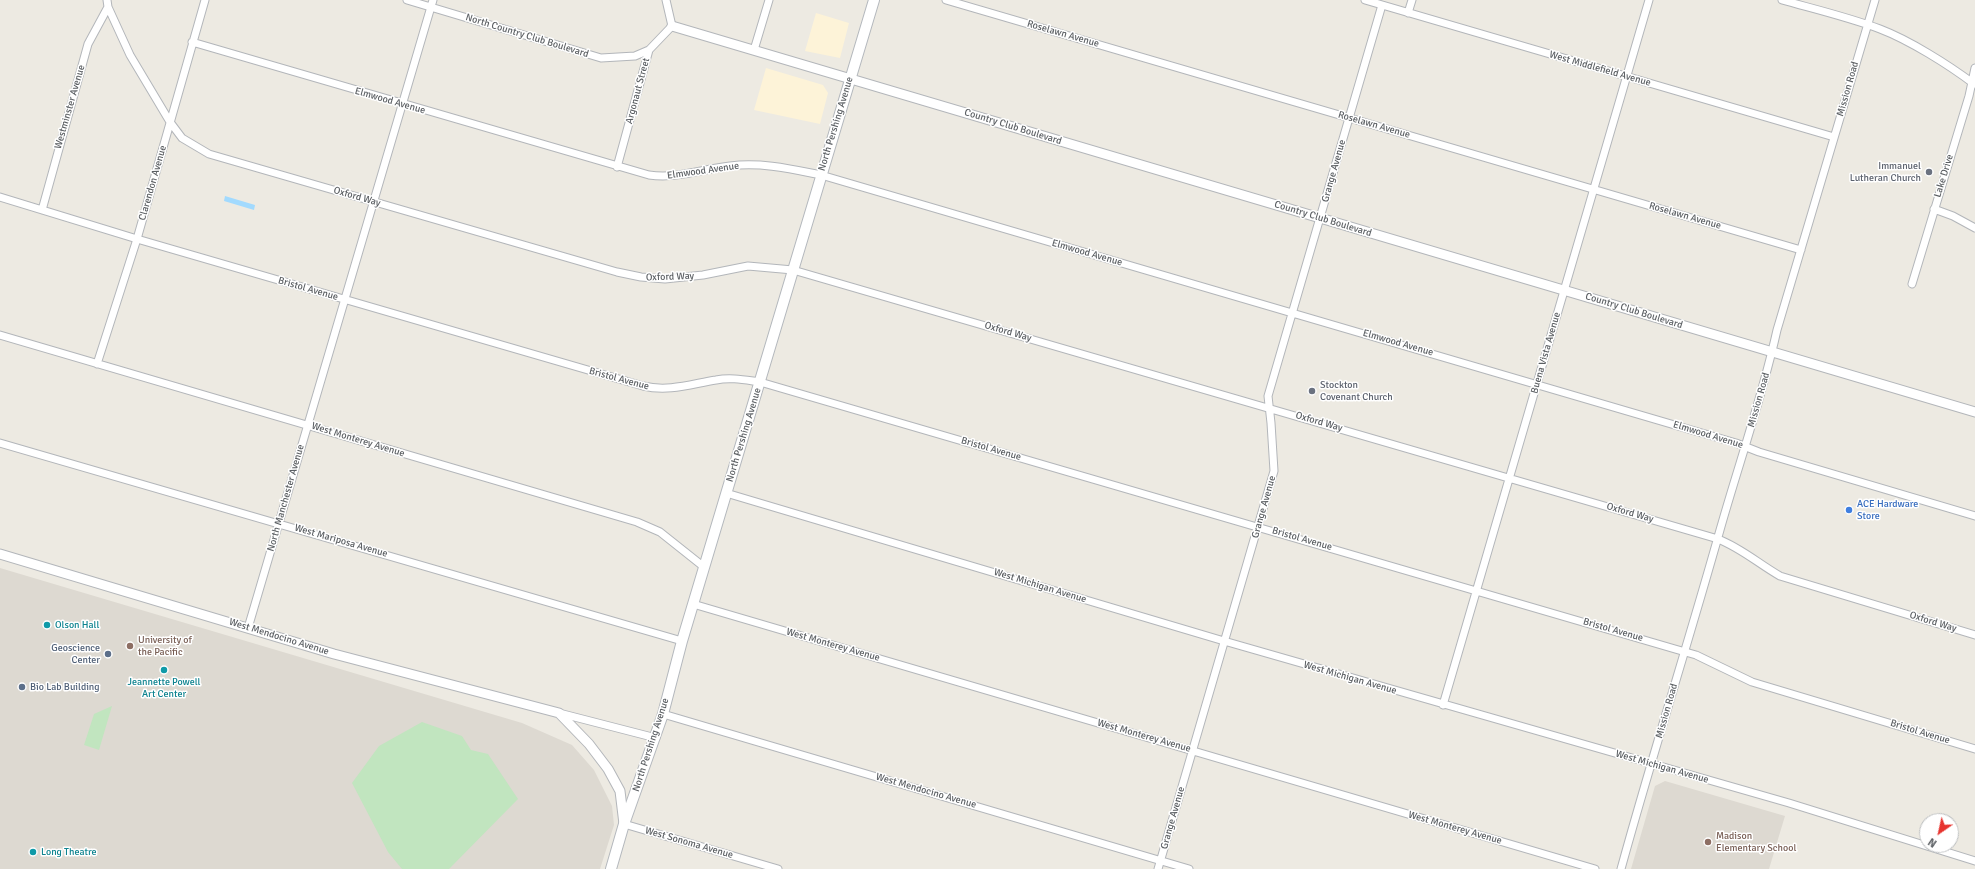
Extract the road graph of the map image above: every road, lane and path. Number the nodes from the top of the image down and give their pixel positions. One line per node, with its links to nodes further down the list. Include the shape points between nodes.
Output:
1 (205, 0): 19 (street, Clarendon Avenue)
2 (407, 0): 15 (street, North Country Club Boulevard)
3 (433, 0): 15 (street, North Manchester Avenue)
4 (665, 0): 18 (street)
5 (769, 0): 21 (street)
6 (874, 0): 24 (main road, North Pershing Avenue)
7 (946, 0): 27 (street, Roselawn Avenue)
8 (1365, 0): 14 (street, West Middlefield Avenue)
9 (1412, 0): 16 (street)
10 (1649, 0): 23 (street, Buena Vista Avenue)
11 (1782, 0): 17 (street)
12 (1875, 0): 17 (street, Mission Road)
13 (108, 4): 28 (street, Oxford Way, via 130,55); 36 (street, Westminster Avenue, via 88,44)
14 (1382, 5): 16 (street, West Middlefield Avenue); 27 (street, Grange Avenue)
15 (431, 8): 20 (street, North Country Club Boulevard, via 601,58 635,56); 26 (street, North Manchester Avenue)
16 (1408, 13): 23 (street, West Middlefield Avenue)
17 (1867, 25): 25 (street, via 1904,39); 29 (street, Mission Road)
18 (672, 26): 20 (street, Argonaut Street); 21 (street, Country Club Boulevard)
19 (192, 42): 26 (street, Elmwood Avenue); 28 (street, Clarendon Avenue)
20 (649, 50): 30 (street, Argonaut Street)
21 (754, 50): 24 (street, Country Club Boulevard)
22 (1975, 68): 25 (street, Lake Drive)
23 (1627, 77): 29 (street, West Middlefield Avenue); 32 (street, Buena Vista Avenue)
24 (850, 78): 31 (main road, North Pershing Avenue); 37 (street, Country Club Boulevard)
25 (1973, 84): 35 (street, Lake Drive)
26 (402, 105): 30 (street, Elmwood Avenue); 34 (street, North Manchester Avenue)
27 (1349, 118): 32 (street, Roselawn Avenue); 37 (street, Grange Avenue)
28 (170, 122): 34 (street, Oxford Way, via 182,138 209,154); 39 (street, Clarendon Avenue)
29 (1834, 137): 40 (street, Mission Road)
30 (617, 167): 31 (street, Elmwood Avenue, via 659,176 684,175 747,164 785,167)
31 (821, 175): 41 (main road, North Pershing Avenue); 45 (street, Elmwood Avenue)
32 (1594, 189): 40 (street, Roselawn Avenue); 43 (street, Buena Vista Avenue)
33 (0, 197): 36 (street, Bristol Avenue)
34 (373, 201): 41 (street, Oxford Way, via 641,277 686,278 748,266); 44 (street, North Manchester Avenue)
35 (1934, 209): 38 (street); 42 (street, Lake Drive)
36 (42, 210): 39 (street, Bristol Avenue)
37 (1320, 218): 43 (street, Country Club Boulevard); 45 (street, Grange Avenue)
38 (1975, 228)
39 (137, 239): 44 (street, Bristol Avenue); 48 (street, Clarendon Avenue)
40 (1801, 250): 47 (street, Mission Road)
41 (793, 270): 49 (main road, North Pershing Avenue); 51 (street, Oxford Way)
42 (1912, 284)
43 (1564, 290): 47 (street, Country Club Boulevard); 50 (street, Buena Vista Avenue)
44 (346, 300): 49 (street, Bristol Avenue, via 647,387 679,388 718,380 739,379); 53 (street, North Manchester Avenue)
45 (1293, 312): 50 (street, Elmwood Avenue); 51 (street, Grange Avenue, via 1268,396)
46 (0, 336): 48 (street, West Monterey Avenue)
47 (1772, 352): 52 (street, Country Club Boulevard); 55 (street, Mission Road)
48 (98, 364): 53 (street, West Monterey Avenue)
49 (760, 382): 57 (main road, North Pershing Avenue); 60 (street, Bristol Avenue)
50 (1537, 384): 55 (street, Elmwood Avenue); 56 (street, Buena Vista Avenue)
51 (1270, 409): 56 (street, Oxford Way); 60 (street, Grange Avenue, via 1274,471)
52 (1975, 412)
53 (308, 425): 59 (street, North Manchester Avenue); 63 (street, West Monterey Avenue, via 647,525 660,532)
54 (0, 443): 59 (street, West Mariposa Avenue)
55 (1745, 446): 58 (street, Elmwood Avenue); 61 (street, Mission Road)
56 (1509, 478): 61 (street, Oxford Way); 64 (street, Buena Vista Avenue)
57 (726, 493): 63 (main road, North Pershing Avenue); 69 (street, West Michigan Avenue)
58 (1975, 516)
59 (279, 523): 66 (street, North Manchester Avenue); 68 (street, West Mariposa Avenue)
60 (1258, 526): 64 (street, Bristol Avenue); 69 (street, Grange Avenue)
61 (1718, 539): 67 (street, Oxford Way, via 1732,544 1780,576); 70 (street, Mission Road)
62 (0, 554): 66 (street, West Mendocino Avenue)
63 (704, 567): 65 (main road, North Pershing Avenue)
64 (1476, 590): 70 (street, Bristol Avenue); 71 (street, Buena Vista Avenue)
65 (693, 604): 68 (main road, North Pershing Avenue); 76 (street, West Monterey Avenue)
66 (248, 628): 72 (street, West Mendocino Avenue, via 334,654)
67 (1975, 635)
68 (682, 641): 73 (main road, North Pershing Avenue)
69 (1224, 641): 71 (street, West Michigan Avenue); 76 (street, Grange Avenue)
70 (1685, 652): 75 (street, Bristol Avenue, via 1752,682); 77 (street, Mission Road)
71 (1442, 705): 77 (street, West Michigan Avenue)
72 (560, 713): 74 (street, West Mendocino Avenue); 78 (street, via 608,769 620,791)
73 (663, 714): 74 (main road, North Pershing Avenue); 80 (street, West Mendocino Avenue)
74 (656, 738): 78 (main road, North Pershing Avenue)
75 (1975, 749)
76 (1193, 751): 80 (street, Grange Avenue); 85 (street, West Monterey Avenue)
77 (1651, 764): 79 (street, West Michigan Avenue); 86 (street, Mission Road)
78 (624, 824): 81 (main road, North Pershing Avenue); 82 (street, West Sonoma Avenue)
79 (1974, 858)
80 (1160, 861): 83 (street, Grange Avenue); 84 (street, West Mendocino Avenue)
81 (611, 869)
82 (778, 869)
83 (1158, 869)
84 (1189, 869)
85 (1595, 869)
86 (1621, 869)

